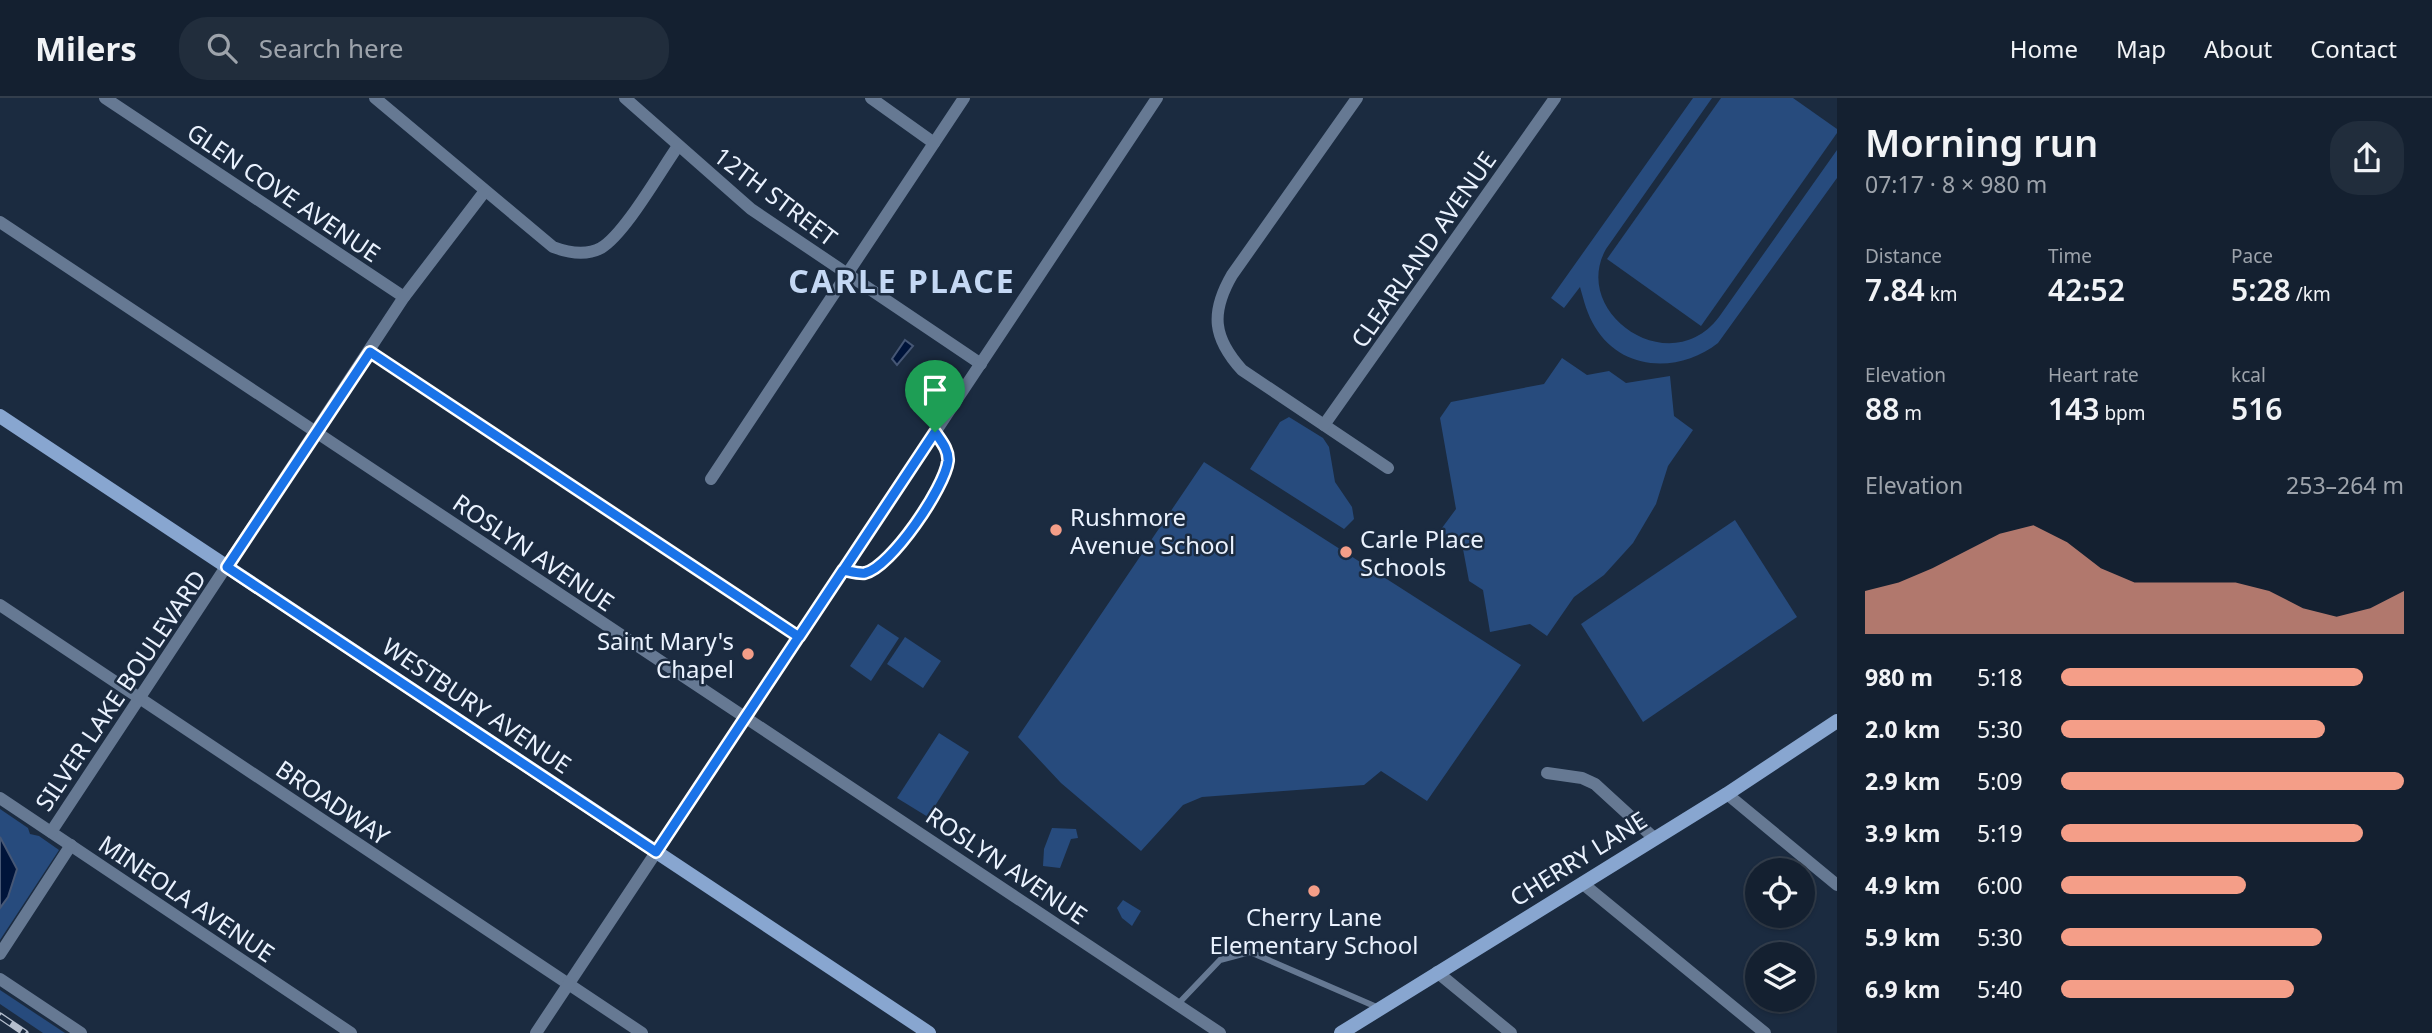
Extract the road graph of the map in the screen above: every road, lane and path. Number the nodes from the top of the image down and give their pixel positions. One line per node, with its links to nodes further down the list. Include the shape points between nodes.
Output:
1 (104, 98): 14 (street, GLEN COVE AVENUE)
2 (375, 98): 11 (street)
3 (625, 98): 10 (street, 12TH STREET)
4 (871, 98): 9 (street)
5 (964, 98): 9 (street)
6 (1157, 98): 16 (street)
7 (1357, 98): 18 (street, via 1232,275 1218,307 1219,337 1227,354 1242,370)
8 (1555, 98): 18 (street, CLEARLAND AVENUE)
9 (934, 143): 13 (street)
10 (678, 146): 11 (street, via 618,232 591,252 569,253 553,247); 13 (street, 12TH STREET, via 751,209)
11 (485, 191): 14 (street, SILVER LAKE BOULEVARD)
12 (0, 222): 19 (street, ROSLYN AVENUE)
13 (847, 274): 16 (street, 12TH STREET); 22 (street)
14 (404, 298): 15 (street, SILVER LAKE BOULEVARD)
15 (370, 352): 19 (street, SILVER LAKE BOULEVARD); 26 (street)
16 (981, 364): 20 (street)
17 (0, 416): 23 (main road, WESTBURY AVENUE)
18 (1324, 425): 21 (street)
19 (316, 432): 23 (street, SILVER LAKE BOULEVARD); 28 (street, ROSLYN AVENUE)
20 (935, 432): 24 (street); 24 (lane, via 947,448 948,462 919,518 884,560 865,573)
21 (1388, 468)
22 (711, 479)
23 (227, 567): 27 (street, SILVER LAKE BOULEVARD); 36 (main road, WESTBURY AVENUE)
24 (843, 570): 26 (street)
25 (0, 605): 27 (street, BROADWAY)
26 (799, 637): 28 (street)
27 (140, 699): 33 (street, SILVER LAKE BOULEVARD); 42 (street, BROADWAY)
28 (746, 718): 36 (street); 43 (street, ROSLYN AVENUE)
29 (1837, 721): 31 (main road, CHERRY LANE)
30 (1547, 773): 34 (street, via 1595,784)
31 (1727, 794): 34 (main road, CHERRY LANE); 38 (street)
32 (0, 798): 33 (street, MINEOLA AVENUE)
33 (51, 832): 35 (street, MINEOLA AVENUE)
34 (1654, 838): 37 (main road, CHERRY LANE)
35 (71, 845): 39 (street, SILVER LAKE BOULEVARD); 46 (street, MINEOLA AVENUE)
36 (656, 852): 42 (street); 49 (main road, WESTBURY AVENUE)
37 (1582, 883): 40 (main road, CHERRY LANE); 53 (street)
38 (1837, 885)
39 (0, 954)
40 (1437, 972): 44 (main road, CHERRY LANE); 52 (street)
41 (0, 979): 45 (street)
42 (568, 984): 47 (street); 48 (street, BROADWAY)
43 (1178, 1004): 44 (lane, via 1220,960 1250,952); 50 (street, ROSLYN AVENUE)
44 (1379, 1008): 51 (main road, CHERRY LANE)
45 (81, 1033)
46 (351, 1033)
47 (536, 1033)
48 (642, 1033)
49 (929, 1033)
50 (1220, 1033)
51 (1341, 1033)
52 (1511, 1033)
53 (1765, 1033)

